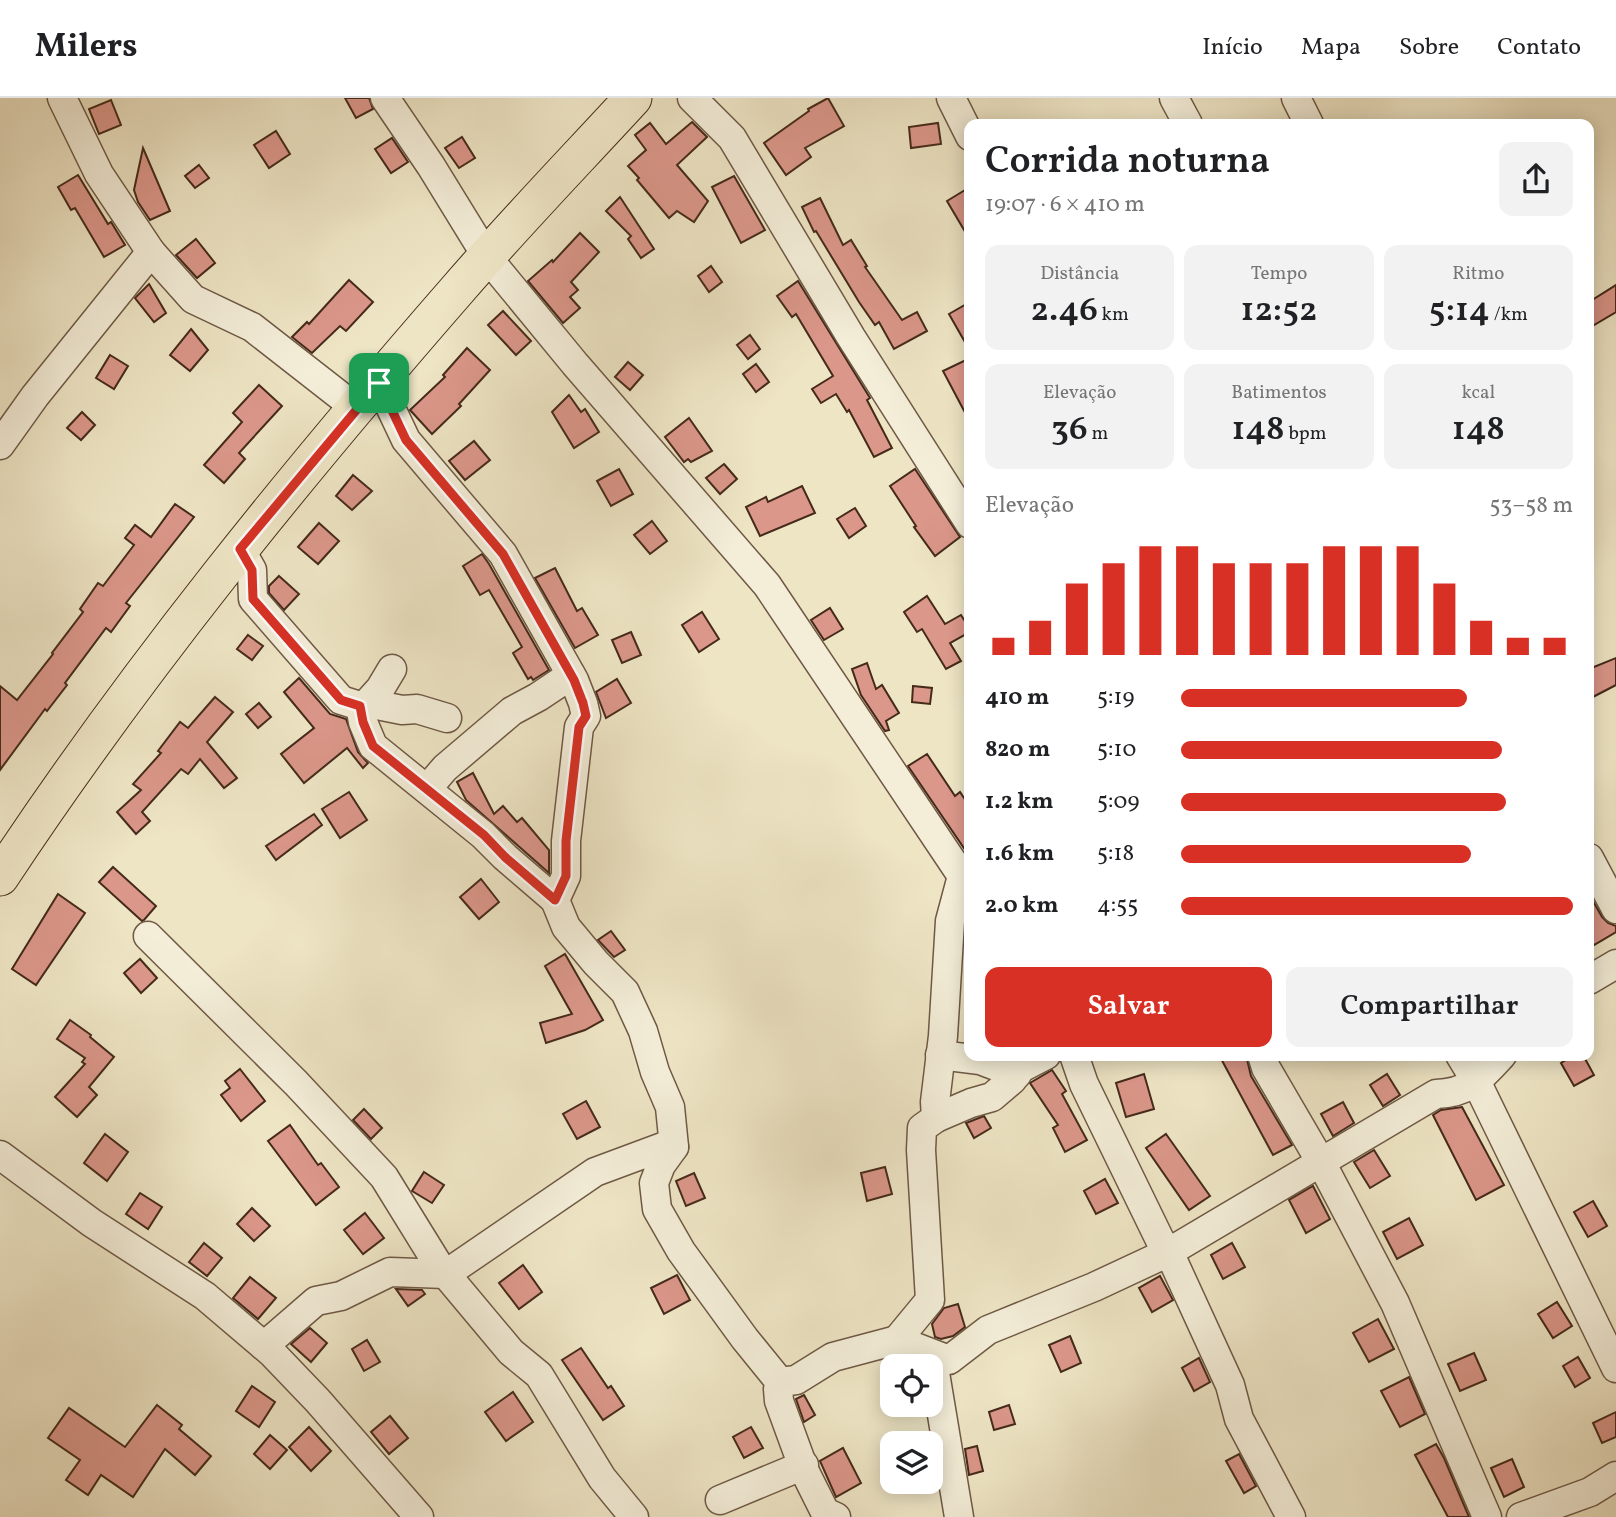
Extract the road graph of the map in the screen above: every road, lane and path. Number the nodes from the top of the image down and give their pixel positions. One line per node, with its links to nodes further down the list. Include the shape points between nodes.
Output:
1 (62, 98): 11 (street, via 99,174)
2 (385, 98): 12 (street)
3 (633, 98): 12 (main road)
4 (692, 98): 15 (street, via 732,138)
5 (951, 98): 10 (street)
6 (1174, 98): 8 (street)
7 (1296, 98): 9 (street)
8 (1185, 119)
9 (1306, 119)
10 (964, 124)
11 (151, 252): 13 (street, via 193,299 252,327); 14 (street)
12 (487, 257): 13 (main road); 23 (street, via 767,584)
13 (368, 396): 16 (main road); 18 (street, via 503,554)
14 (3, 435)
15 (964, 515)
16 (240, 549): 19 (street, via 252,570 253,599 341,700); 24 (main road, via 48,805)
17 (392, 669): 19 (street)
18 (571, 675): 21 (street, via 512,711 444,768); 26 (street, via 586,716 577,739 566,876)
19 (364, 706): 20 (street, via 417,709); 21 (street, via 363,722 373,746)
20 (447, 718)
21 (427, 789): 26 (street)
22 (1594, 867): 27 (street)
23 (964, 876)
24 (0, 877)
25 (964, 884): 31 (street, via 950,921)
26 (555, 900): 42 (street, via 566,927 625,992 670,1107)
27 (1616, 909)
28 (148, 936): 46 (street, via 384,1177)
29 (1616, 964): 30 (street)
30 (1594, 977)
31 (940, 1055): 32 (street); 41 (street)
32 (964, 1058)
33 (983, 1061): 39 (street)
34 (1034, 1061): 39 (street)
35 (1076, 1061): 45 (street)
36 (1264, 1061): 44 (street)
37 (1464, 1061): 40 (street)
38 (1497, 1061): 40 (street)
39 (1017, 1074): 41 (street, via 992,1097)
40 (1477, 1083): 44 (street, via 1452,1094 1436,1094); 51 (street)
41 (936, 1118): 47 (street, via 922,1128 921,1150 930,1300)
42 (674, 1147): 46 (street, via 665,1146 595,1172); 52 (street, via 654,1183 657,1209 681,1251)
43 (0, 1155): 48 (street, via 92,1223 205,1296)
44 (1322, 1164): 45 (street); 62 (street, via 1395,1303)
45 (1169, 1252): 50 (street, via 988,1330 949,1360); 61 (street, via 1230,1385 1239,1419)
46 (446, 1273): 48 (street, via 390,1272 341,1296 316,1301); 58 (street, via 511,1352 539,1375 602,1478)
47 (897, 1340): 49 (street); 52 (street, via 834,1357 796,1380)
48 (264, 1346): 57 (street)
49 (931, 1354)
50 (943, 1358)
51 (1616, 1368)
52 (780, 1382): 54 (street, via 779,1402)
53 (943, 1417): 60 (street)
54 (804, 1465): 56 (street); 59 (street, via 825,1512)
55 (1616, 1476): 63 (street, via 1579,1496)
56 (720, 1500)
57 (419, 1517)
58 (634, 1517)
59 (836, 1517)
60 (959, 1517)
61 (1291, 1517)
62 (1487, 1517)
63 (1521, 1517)

